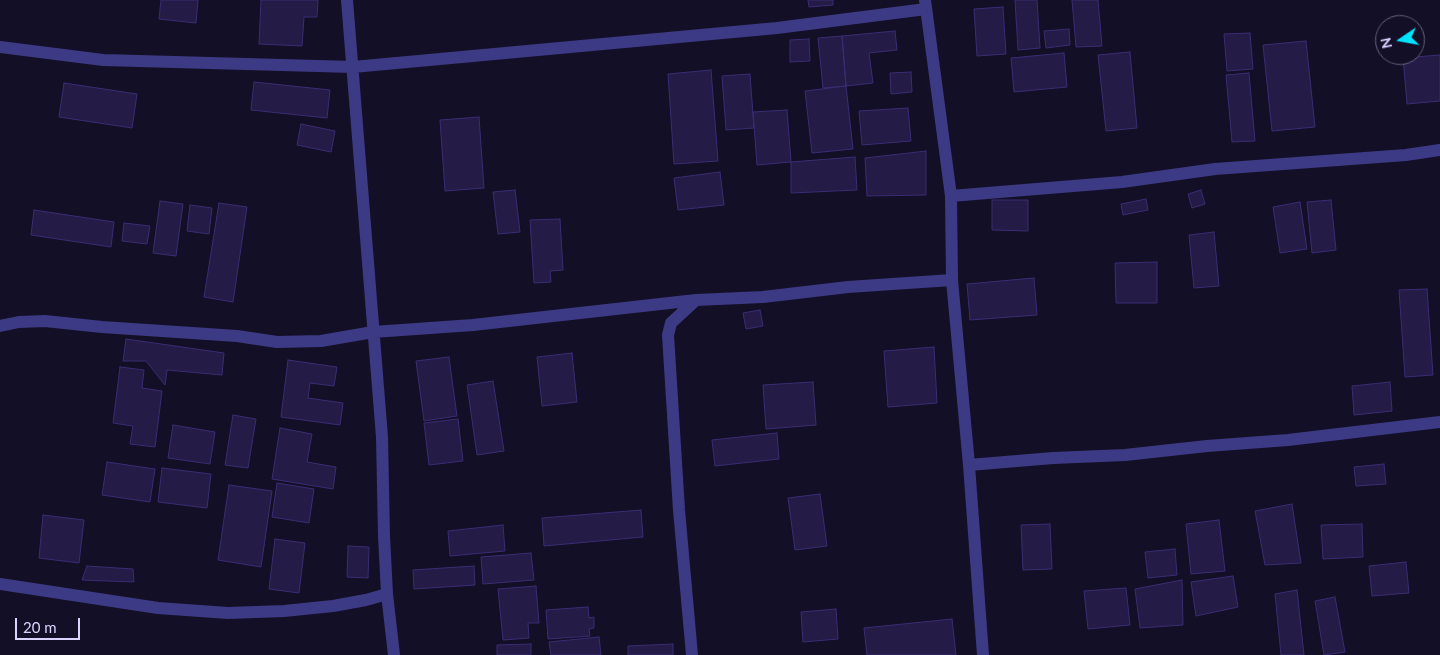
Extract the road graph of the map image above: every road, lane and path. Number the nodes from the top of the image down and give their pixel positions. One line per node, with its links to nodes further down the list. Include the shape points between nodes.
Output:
1 (347, 0): 4 (street)
2 (925, 4): 4 (street, via 777,28); 6 (street)
3 (0, 47): 4 (street, via 103,60)
4 (353, 67): 10 (street)
5 (1440, 150): 6 (street)
6 (951, 196): 7 (street)
7 (952, 280): 8 (street); 12 (street)
8 (696, 300): 10 (street, via 473,325); 16 (street, via 671,323 668,334)
9 (0, 326): 10 (street, via 45,321 277,342 322,341)
10 (373, 332): 14 (street, via 382,437)
11 (1440, 422): 12 (street, via 1125,455)
12 (969, 465): 17 (street)
13 (0, 584): 14 (street, via 158,608 228,613 333,606)
14 (388, 594): 15 (street)
15 (394, 655)
16 (692, 655)
17 (983, 655)

